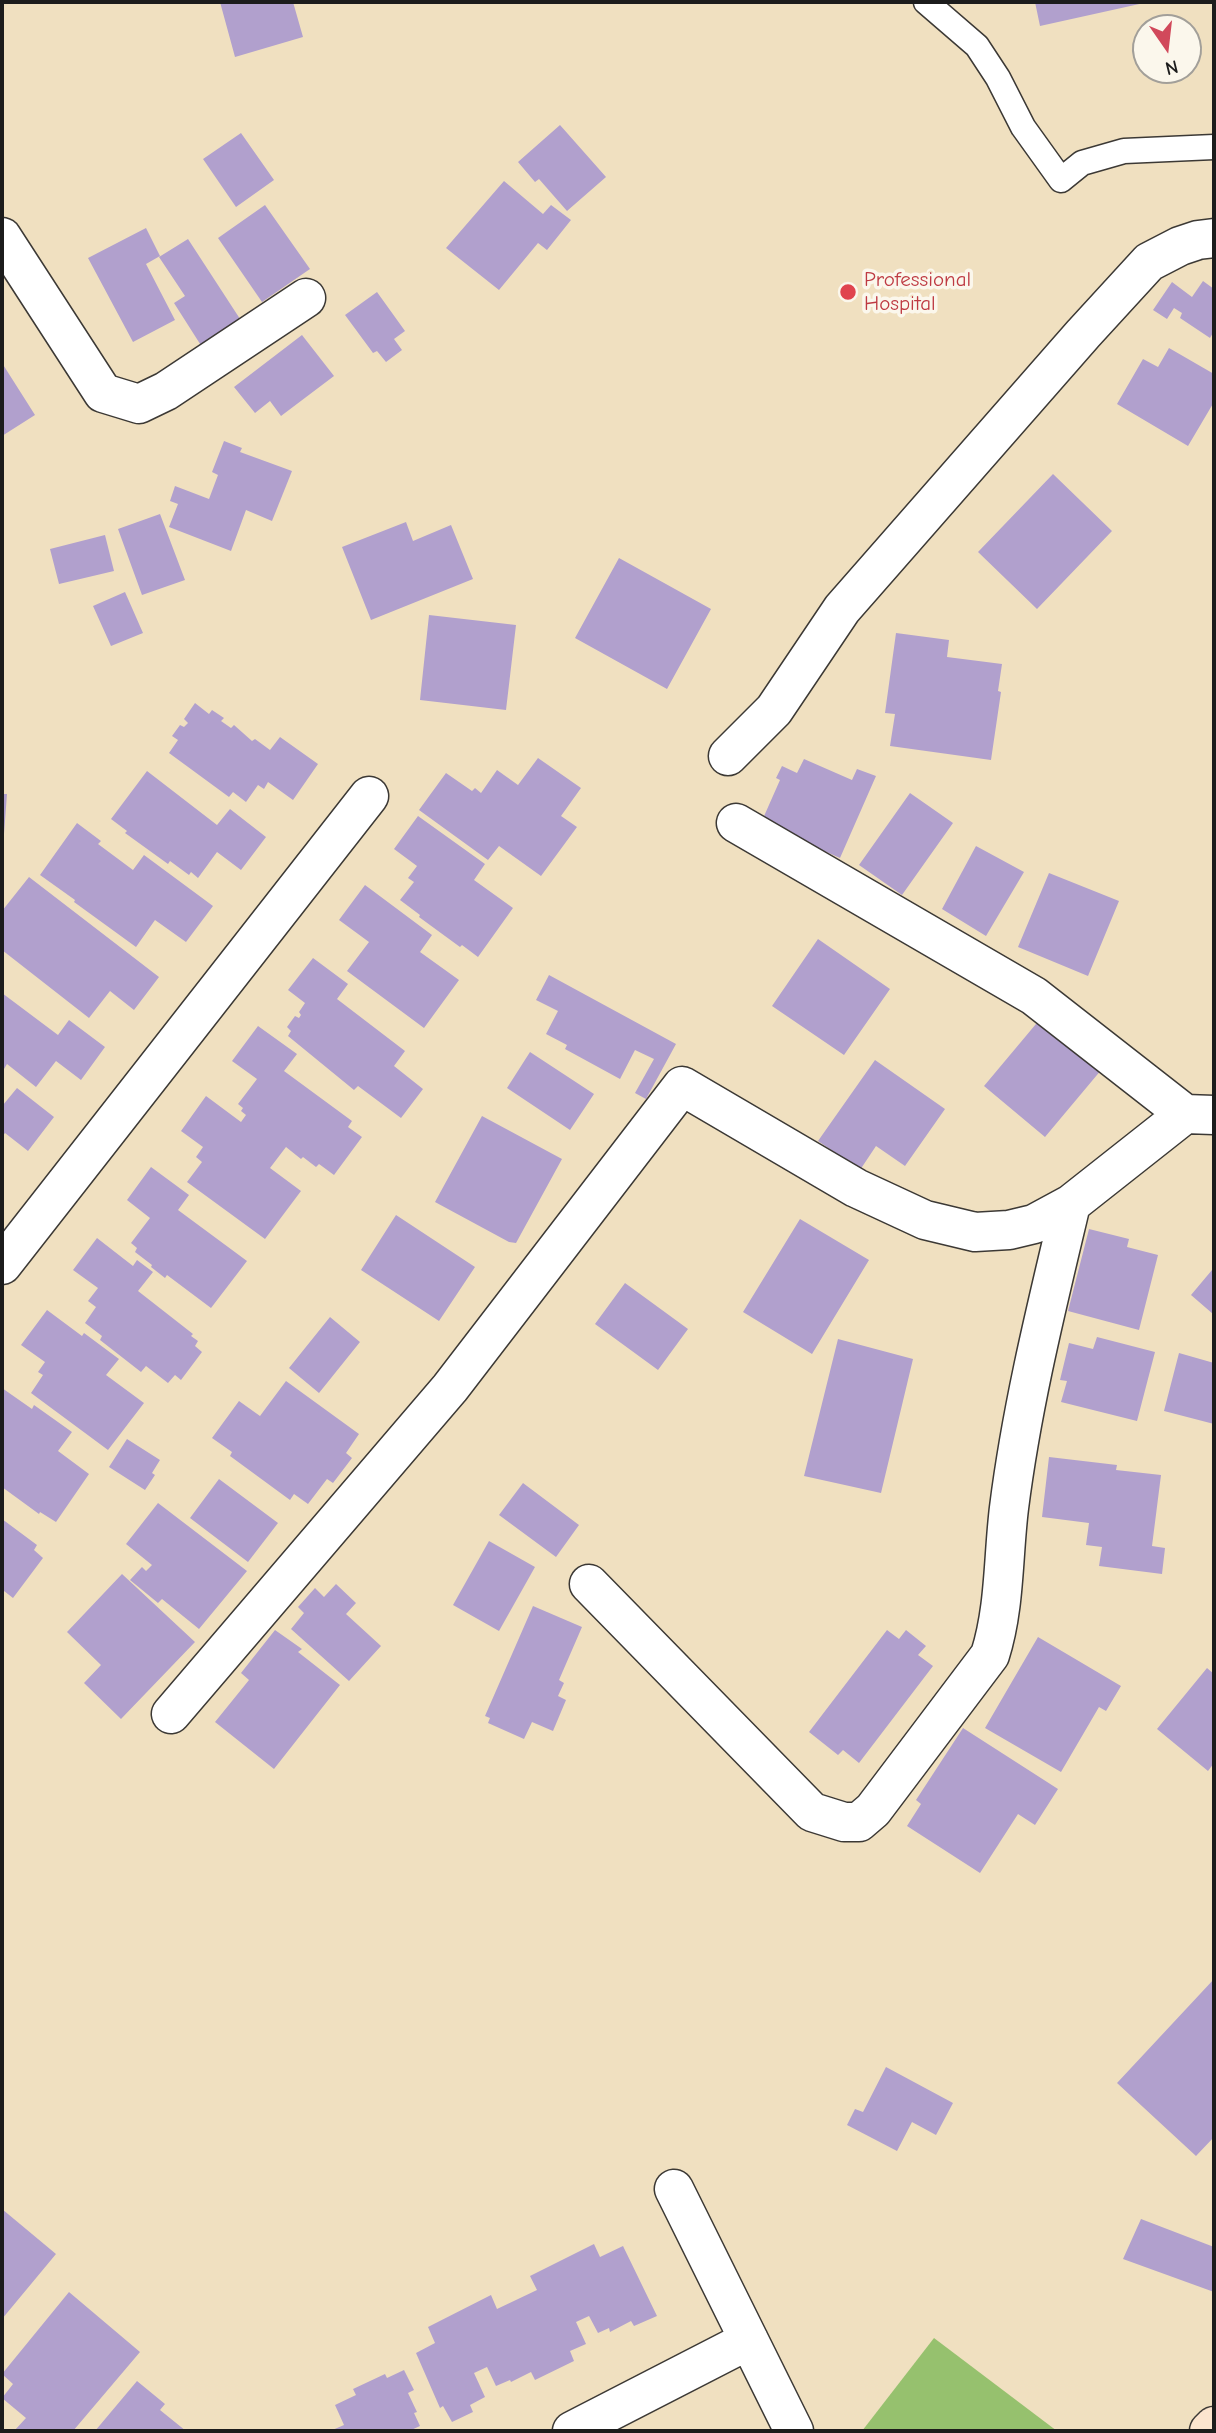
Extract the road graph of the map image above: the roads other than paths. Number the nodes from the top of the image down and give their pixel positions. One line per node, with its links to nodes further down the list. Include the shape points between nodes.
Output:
1 (926, 2): 2 (lane, via 977,46 1023,127 1061,180 1082,163 1124,151)
2 (1214, 147)
3 (2, 237): 5 (street, via 103,393 139,404)
4 (1214, 238): 6 (street, via 1180,246 1149,262 842,609 774,710)
5 (306, 298)
6 (727, 757)
7 (369, 796): 11 (street)
8 (736, 823): 9 (street, via 1034,996)
9 (1199, 1114): 10 (street)
10 (1071, 1204): 12 (street, via 1025,1408 1009,1507 998,1629 990,1655 873,1810 859,1822 812,1812); 13 (street, via 1034,1224 1009,1230 975,1232 925,1220 856,1188 682,1086 450,1388)
11 (2, 1265)
12 (589, 1584)
13 (171, 1714)
14 (674, 2189): 15 (street)
15 (749, 2340): 17 (street); 18 (street)
16 (1214, 2426): 19 (street)
17 (572, 2431)
18 (793, 2431)
19 (1209, 2431)

